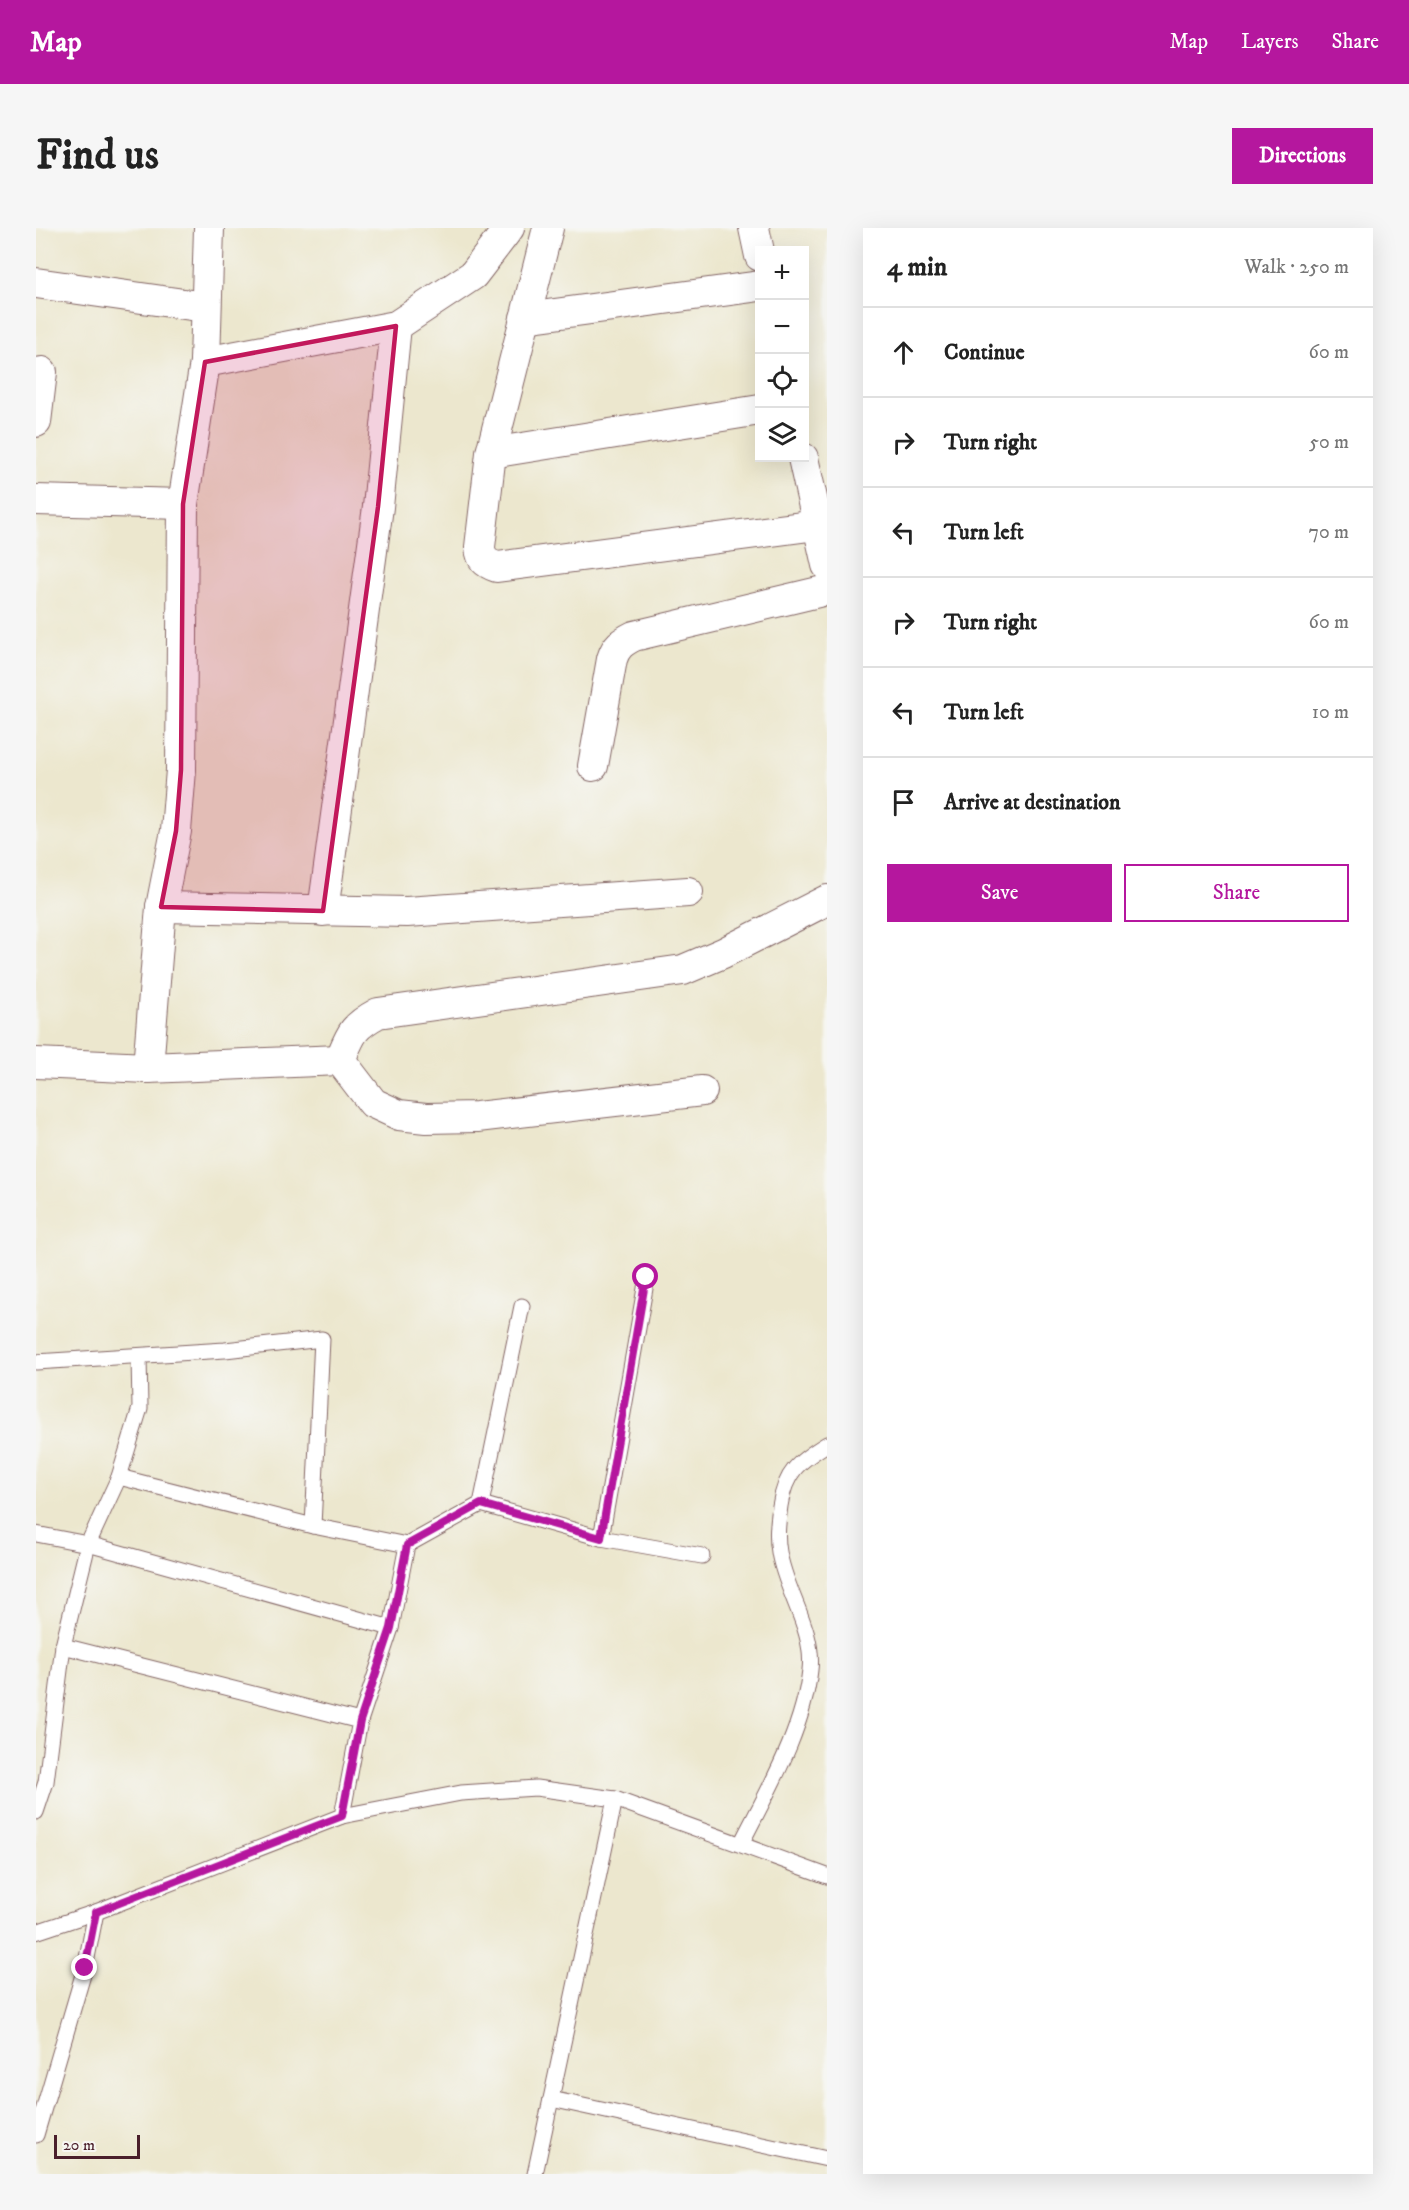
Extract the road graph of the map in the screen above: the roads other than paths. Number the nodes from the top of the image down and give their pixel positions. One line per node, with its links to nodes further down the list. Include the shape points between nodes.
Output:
1 (209, 228): 8 (street)
2 (509, 228): 10 (street, via 473,275)
3 (548, 228): 9 (street)
4 (754, 228): 5 (street)
5 (757, 246)
6 (36, 284): 8 (street)
7 (755, 287): 9 (street)
8 (205, 307): 11 (street)
9 (525, 318): 15 (street)
10 (396, 326): 11 (street); 26 (street, via 378,507)
11 (205, 362): 18 (street)
12 (42, 372): 14 (street)
13 (755, 411): 15 (street)
14 (36, 422)
15 (491, 453): 19 (street, via 480,547 484,561 496,567)
16 (804, 462): 19 (street)
17 (36, 500): 18 (street)
18 (183, 504): 25 (street, via 181,770 176,831)
19 (817, 525): 20 (street)
20 (827, 565)
21 (827, 590): 22 (street, via 623,641 615,648 612,659)
22 (593, 766)
23 (688, 892): 26 (street, via 407,912)
24 (827, 900): 27 (street, via 684,970 378,1014 351,1033)
25 (161, 907): 26 (street); 29 (street)
26 (323, 911)
27 (340, 1060): 29 (street); 30 (street, via 373,1103 399,1115 426,1118 477,1117)
28 (36, 1063): 29 (street)
29 (148, 1068)
30 (702, 1091)
31 (646, 1277): 40 (lane)
32 (522, 1306): 37 (lane)
33 (139, 1356): 34 (lane); 36 (lane, via 140,1408); 38 (lane, via 322,1339)
34 (36, 1362)
35 (827, 1444): 50 (lane, via 802,1460 788,1476 782,1495 776,1530 779,1553 809,1645 810,1668 792,1736)
36 (119, 1477): 38 (lane); 41 (lane)
37 (481, 1504): 40 (lane); 42 (lane)
38 (314, 1526): 42 (lane)
39 (36, 1534): 41 (lane)
40 (601, 1538): 43 (lane)
41 (88, 1544): 44 (lane); 45 (lane)
42 (407, 1545): 44 (lane)
43 (702, 1556)
44 (391, 1628): 46 (lane)
45 (63, 1646): 46 (lane); 48 (lane, via 46,1782)
46 (360, 1721): 49 (lane)
47 (615, 1799): 49 (lane, via 536,1788 471,1792); 50 (lane); 54 (lane)
48 (36, 1812)
49 (342, 1816): 52 (lane)
50 (741, 1844): 51 (lane)
51 (827, 1876)
52 (96, 1912): 53 (lane); 55 (lane, via 85,1968)
53 (36, 1932)
54 (551, 2099): 56 (lane); 57 (lane)
55 (36, 2135)
56 (827, 2159)
57 (535, 2174)

